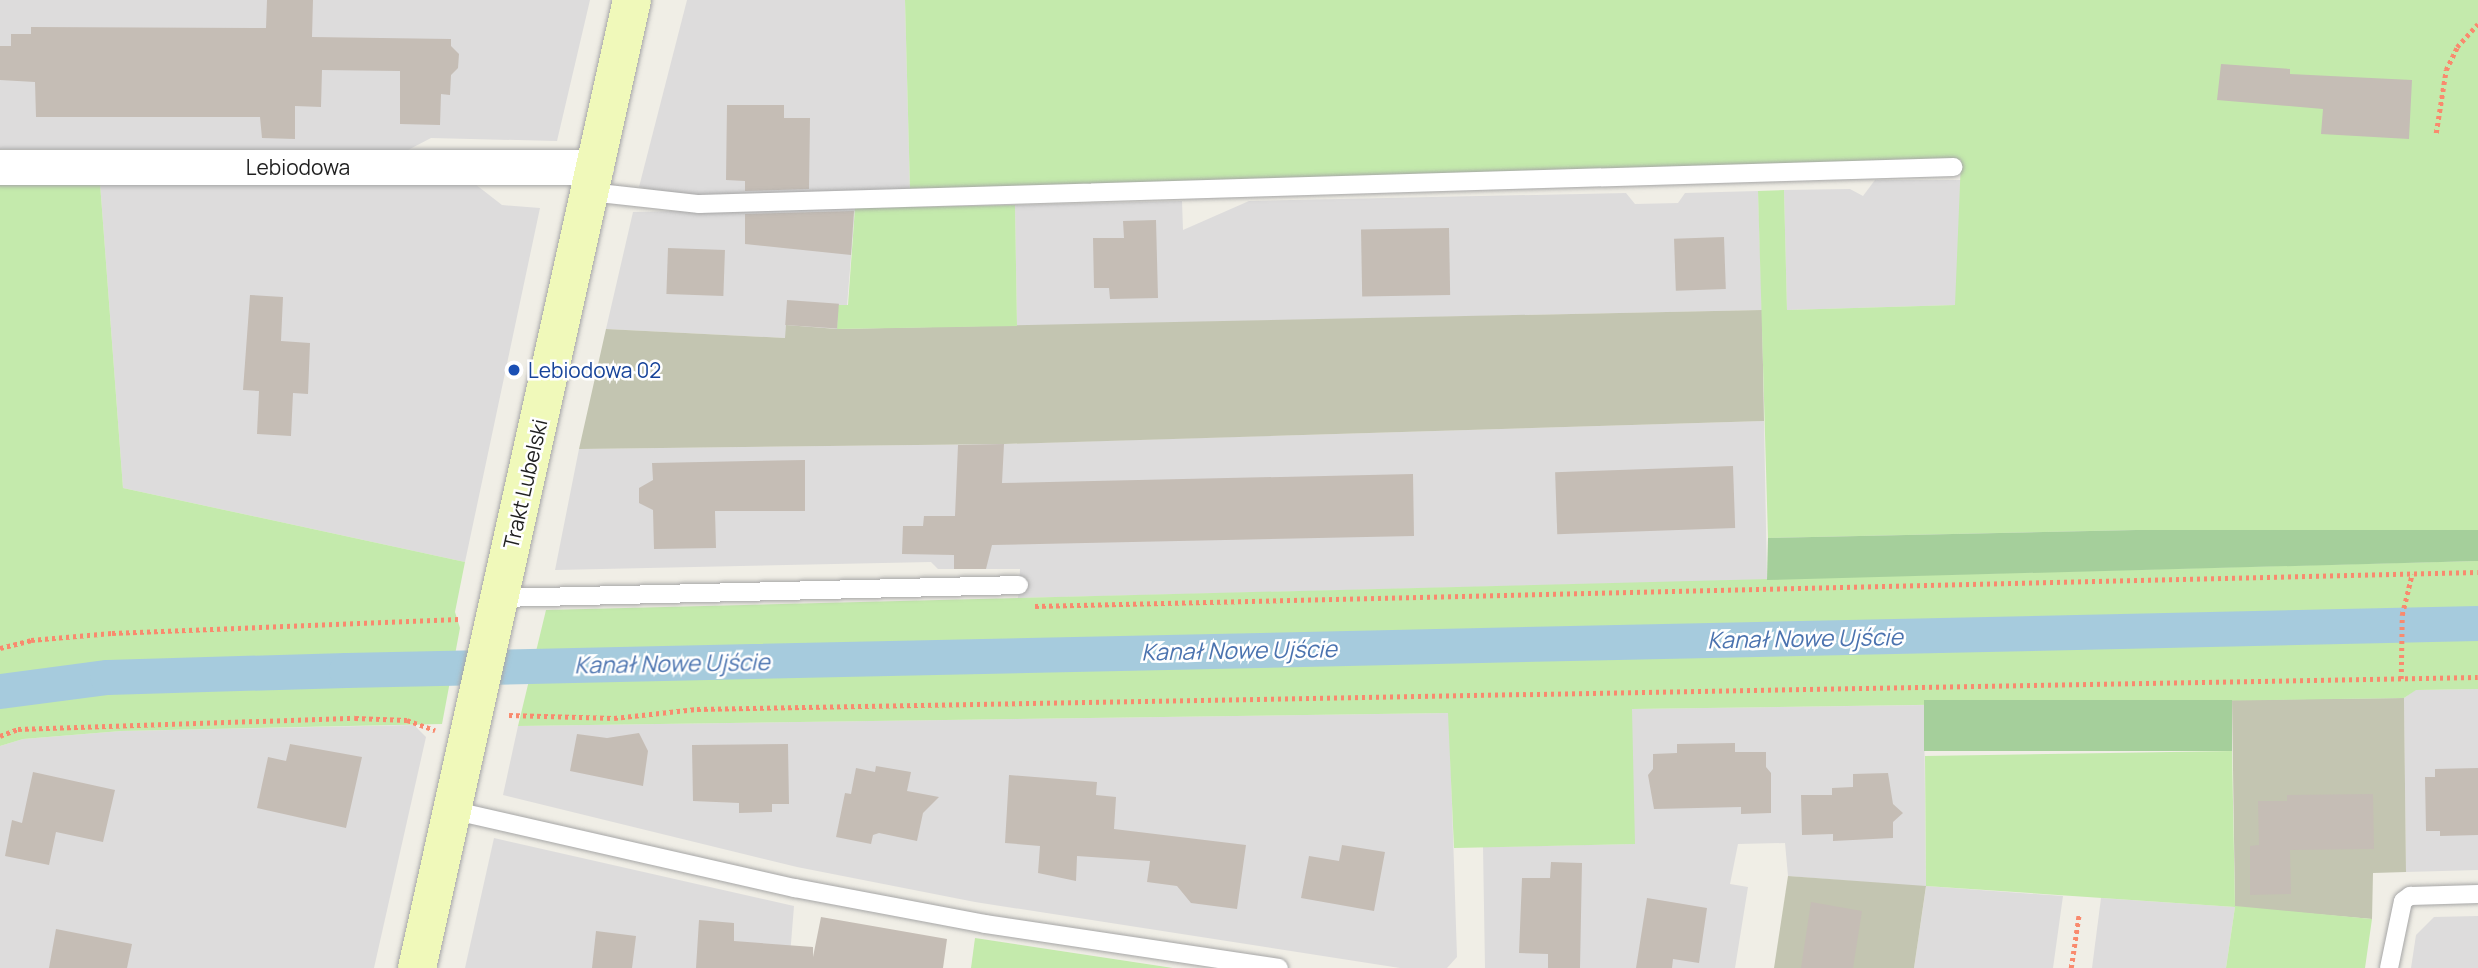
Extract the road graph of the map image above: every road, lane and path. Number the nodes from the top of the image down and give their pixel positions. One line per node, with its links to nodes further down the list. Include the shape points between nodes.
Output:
1 (632, 0): 6 (street, Trakt Lubelski)
2 (2478, 24): 3 (path, via 2457,47 2446,70)
3 (2436, 133)
4 (0, 167): 6 (street, Lebiodowa)
5 (1953, 167): 6 (lane, via 699,204)
6 (593, 179): 11 (street, Trakt Lubelski)
7 (2478, 572): 8 (path)
8 (2412, 574): 10 (path); 14 (path, via 2402,615)
9 (1019, 585): 11 (lane)
10 (1026, 606)
11 (496, 617): 12 (path, via 112,633 30,640); 15 (street, Trakt Lubelski)
12 (0, 648)
13 (2478, 677): 14 (path)
14 (2401, 679): 15 (path, via 710,709 614,718)
15 (476, 709): 16 (path, via 442,732 407,720 355,718 18,729); 17 (street, Trakt Lubelski)
16 (0, 736)
17 (451, 810): 20 (street, Trakt Lubelski); 21 (lane, via 863,901)
18 (2478, 894): 23 (lane, via 2403,901)
19 (2079, 914): 22 (path)
20 (417, 968)
21 (1279, 968)
22 (2071, 968)
23 (2389, 968)

